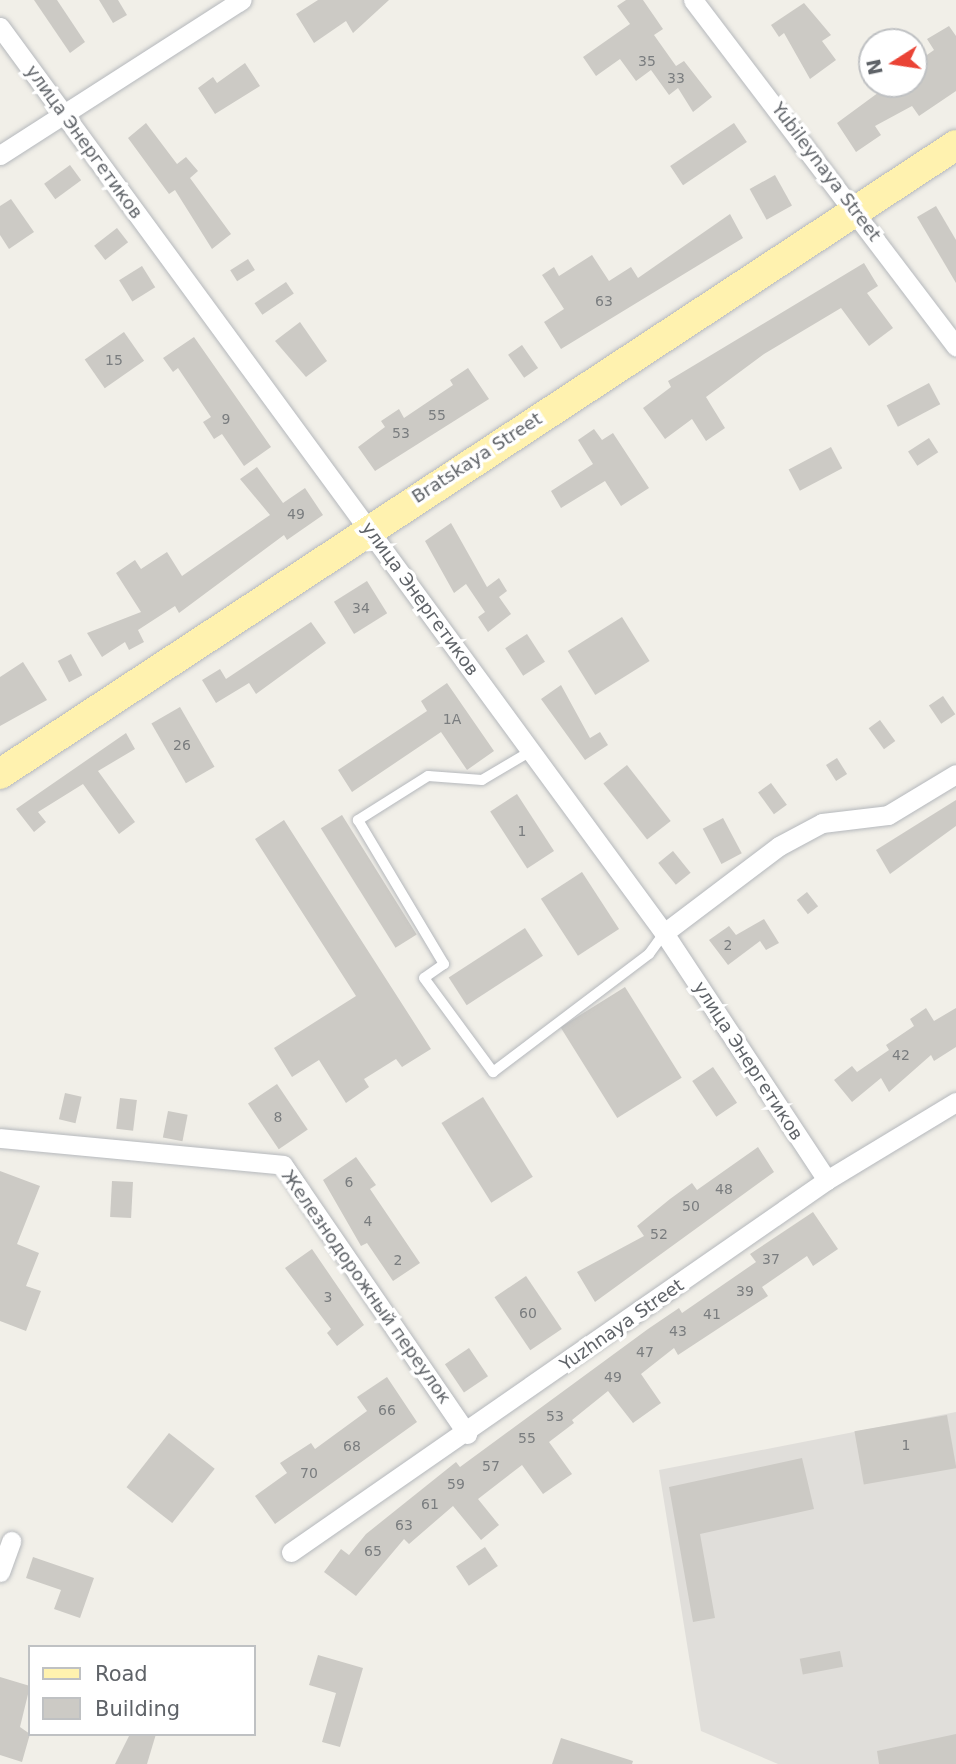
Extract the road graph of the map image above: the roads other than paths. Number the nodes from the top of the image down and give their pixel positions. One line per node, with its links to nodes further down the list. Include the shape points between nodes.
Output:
1 (241, 0): 4 (street)
2 (693, 0): 7 (street, Yubileynaya Street)
3 (0, 27): 4 (street, улица Энергетиков)
4 (62, 113): 6 (street); 9 (street, улица Энергетиков)
5 (956, 145): 7 (main road, Bratskaya Street)
6 (0, 155)
7 (855, 209): 8 (street, Yubileynaya Street); 9 (main road, Bratskaya Street)
8 (956, 347)
9 (369, 529): 10 (street, улица Энергетиков); 11 (main road, Bratskaya Street)
10 (531, 751): 13 (street, улица Энергетиков); 13 (lane, via 482,779 428,776 358,820 443,964 424,978 493,1072 649,954)
11 (0, 774)
12 (956, 774): 13 (street, via 888,815 822,823 779,846)
13 (664, 933): 16 (street, улица Энергетиков)
14 (956, 1102): 16 (street, Yuzhnaya Street)
15 (0, 1138): 17 (street, Железнодорожный переулок, via 283,1166)
16 (827, 1180): 17 (street, Yuzhnaya Street)
17 (467, 1434): 19 (street, Yuzhnaya Street)
18 (11, 1541): 20 (street)
19 (291, 1552)
20 (0, 1572)

